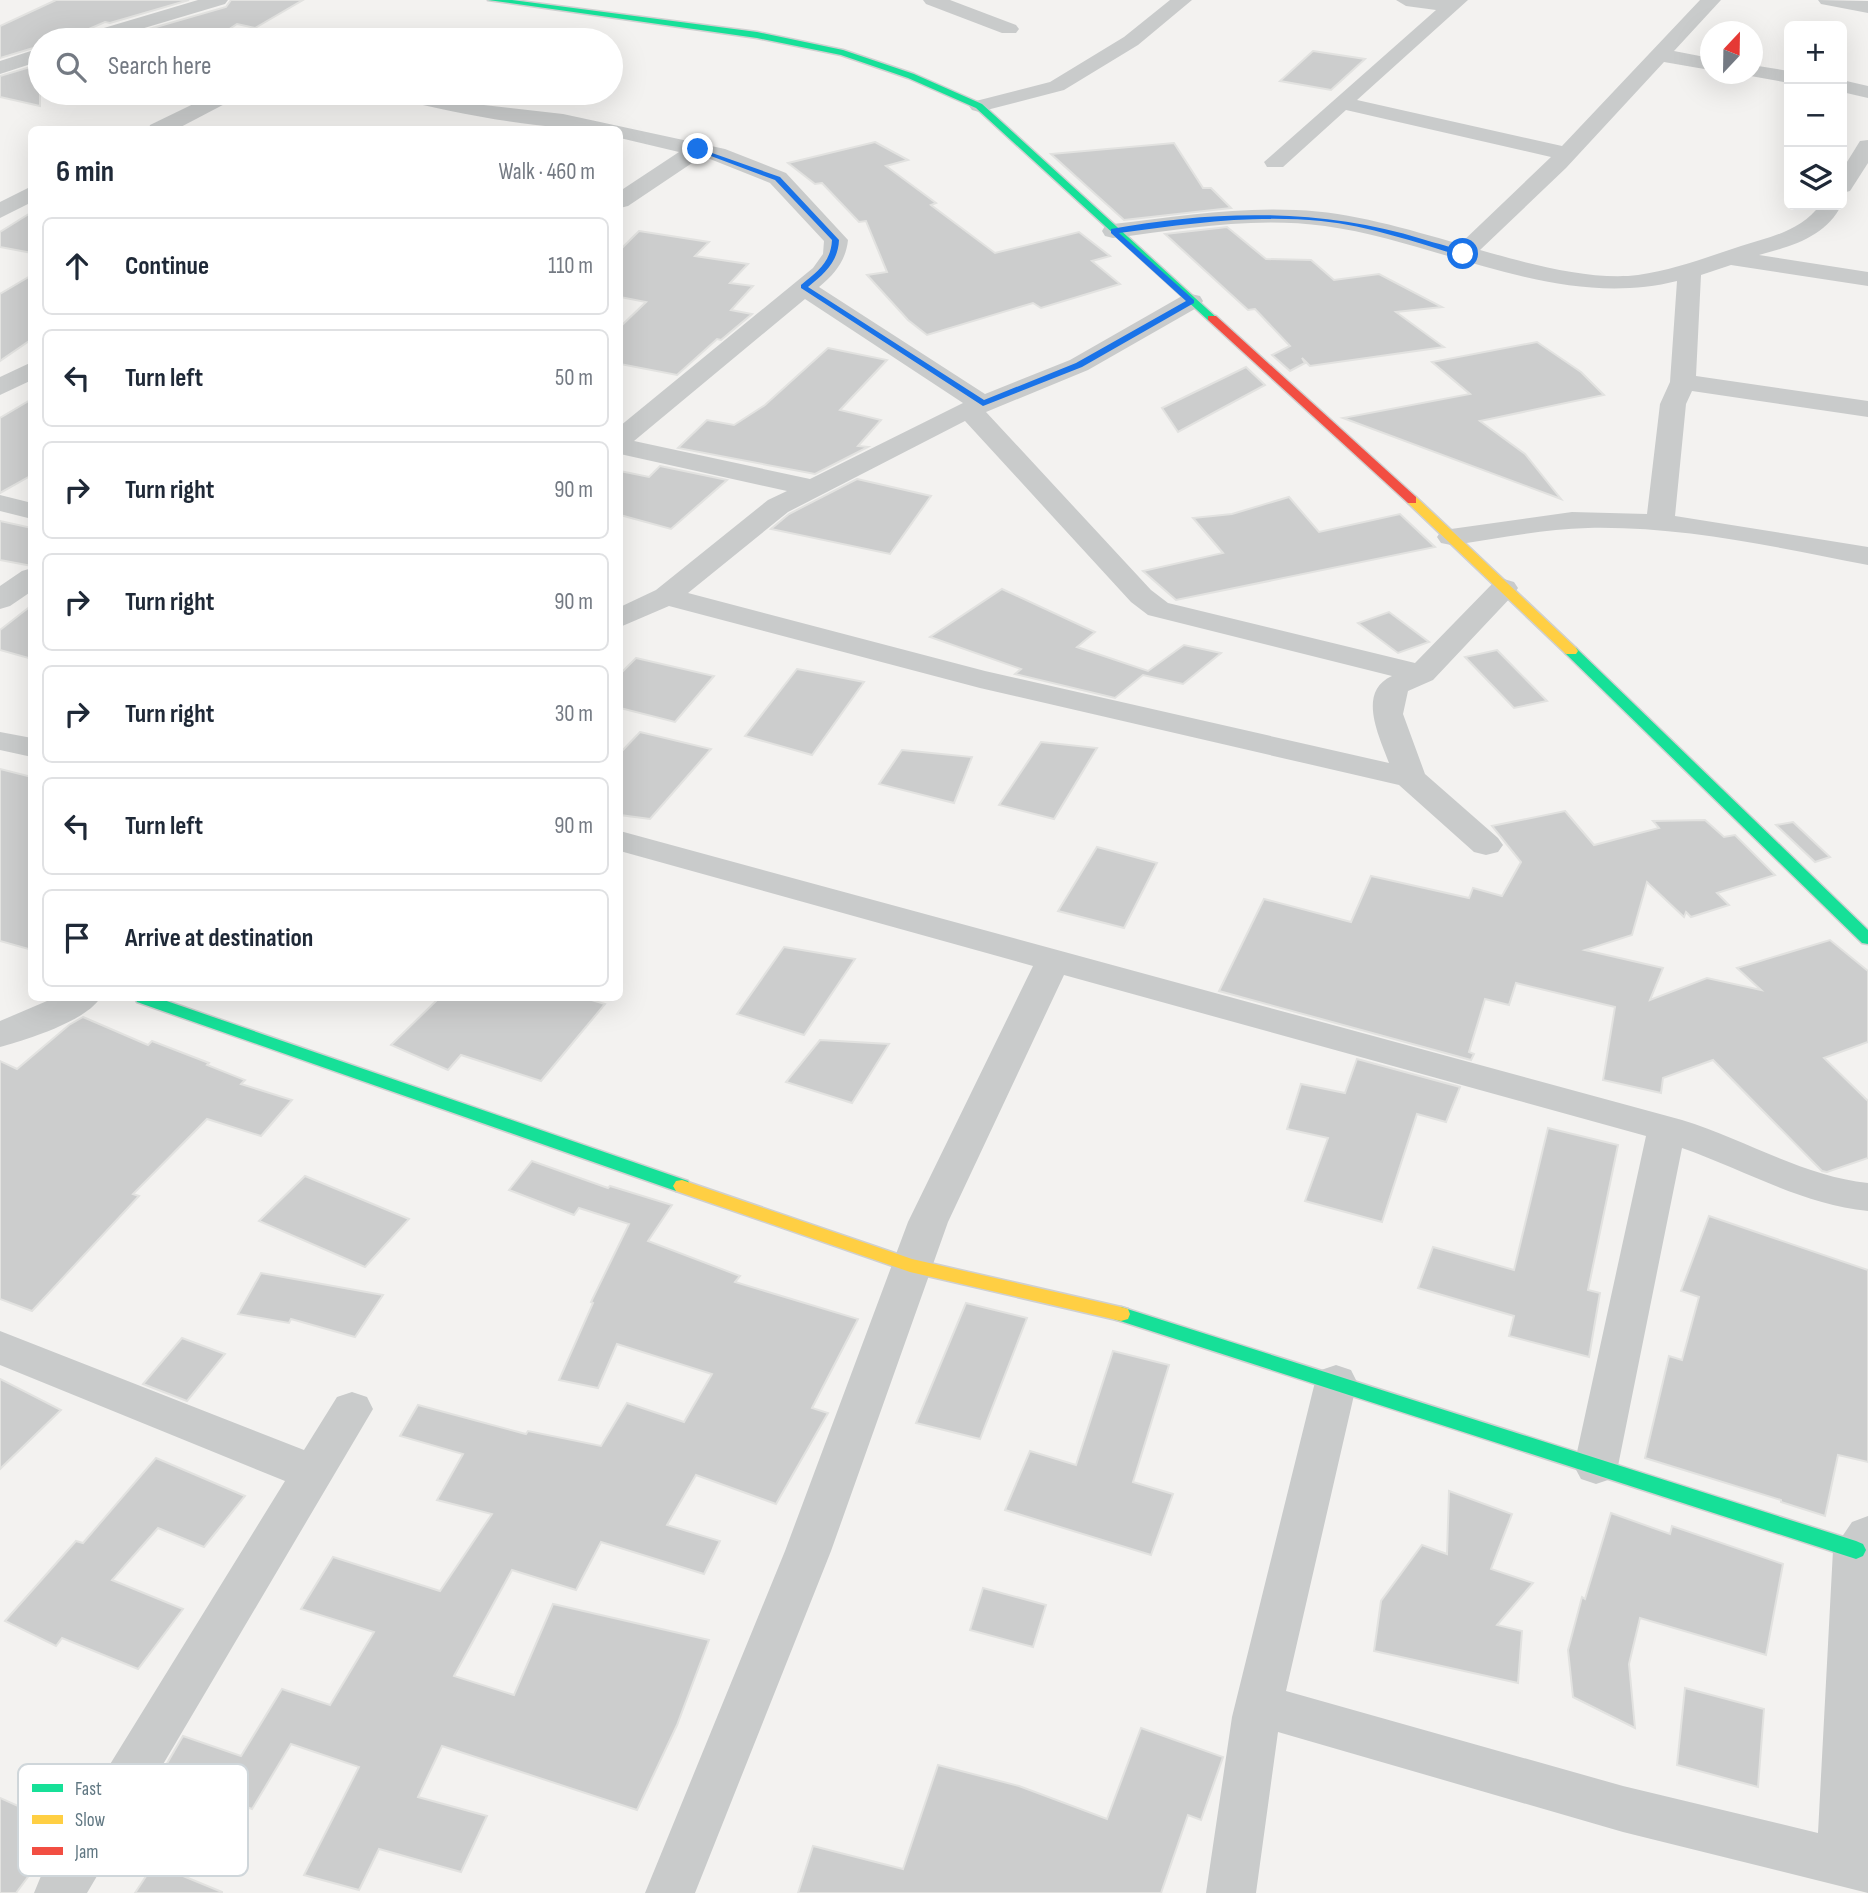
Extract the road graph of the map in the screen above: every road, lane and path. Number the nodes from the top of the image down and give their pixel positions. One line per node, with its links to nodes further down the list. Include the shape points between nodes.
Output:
1 (218, 0): 10 (street)
2 (492, 0): 23 (street, via 757,35 843,52)
3 (933, 0): 11 (street)
4 (1182, 0): 23 (street, via 1131,41 1058,86)
5 (1406, 0): 8 (street)
6 (1712, 0): 12 (street)
7 (1828, 0): 9 (street)
8 (1454, 3): 20 (street)
9 (1868, 7)
10 (132, 28)
11 (1009, 29)
12 (1660, 55): 14 (street); 31 (street)
13 (28, 58): 15 (street)
14 (1700, 62)
15 (0, 68)
16 (1763, 73): 17 (street)
17 (1784, 76)
18 (1847, 87): 19 (street)
19 (1868, 92)
20 (1341, 103): 31 (street); 32 (street)
21 (208, 105): 25 (street)
22 (455, 105): 24 (street)
23 (979, 106): 38 (street)
24 (484, 111): 26 (street); 27 (street)
25 (166, 126)
26 (458, 126)
27 (590, 126)
28 (623, 133): 30 (street)
29 (1868, 146): 33 (street)
30 (698, 149): 35 (street); 43 (street, via 778,178 836,240 835,256)
31 (1566, 154): 39 (street)
32 (1275, 162)
33 (1847, 178)
34 (28, 195): 37 (street)
35 (623, 199)
36 (1827, 210): 40 (street, via 1806,233)
37 (0, 211)
38 (1113, 231): 39 (street, via 1278,216 1386,230); 44 (street)
39 (1463, 254): 41 (street, via 1603,282 1637,282)
40 (1729, 258): 41 (street); 42 (street)
41 (1689, 270): 46 (street)
42 (1868, 279)
43 (803, 287): 48 (street); 50 (street)
44 (1191, 301): 48 (street, via 1079,365); 56 (street)
45 (28, 371): 47 (street)
46 (1683, 382): 49 (street); 55 (street, via 1673,404)
47 (0, 387)
48 (976, 406): 52 (street); 63 (street, via 1117,571 1158,609)
49 (1868, 409)
50 (623, 437)
51 (623, 447): 52 (street)
52 (813, 488): 60 (street, via 778,506)
53 (0, 503): 54 (street)
54 (28, 509)
55 (1660, 523): 56 (street, via 1563,522); 57 (street)
56 (1451, 537): 59 (street)
57 (1868, 556)
58 (28, 580): 61 (street)
59 (1504, 587): 63 (street); 69 (street)
60 (666, 596): 62 (street); 66 (street, via 980,679)
61 (0, 600)
62 (623, 617)
63 (1422, 674): 66 (street, via 1397,685 1387,714)
64 (0, 741): 65 (street)
65 (28, 747)
66 (1410, 778): 68 (street)
67 (623, 842): 70 (street)
68 (1486, 845)
69 (1868, 939)
70 (1053, 961): 74 (street); 76 (street)
71 (76, 1001): 73 (street)
72 (152, 1001): 76 (street)
73 (0, 1035)
74 (1667, 1129): 75 (street, via 1808,1186 1840,1196); 80 (street)
75 (1868, 1197)
76 (910, 1265): 78 (street, via 1122,1314); 88 (street, via 808,1551)
77 (0, 1347): 81 (street)
78 (1336, 1382): 80 (street); 83 (street)
79 (352, 1409): 81 (street)
80 (1597, 1466): 82 (street)
81 (313, 1473): 84 (street)
82 (1862, 1543): 85 (street)
83 (1259, 1705): 85 (street, via 1623,1809); 89 (street)
84 (137, 1764)
85 (1855, 1866)
86 (69, 1876): 87 (street)
87 (59, 1893)
88 (670, 1893)
89 (1231, 1893)

